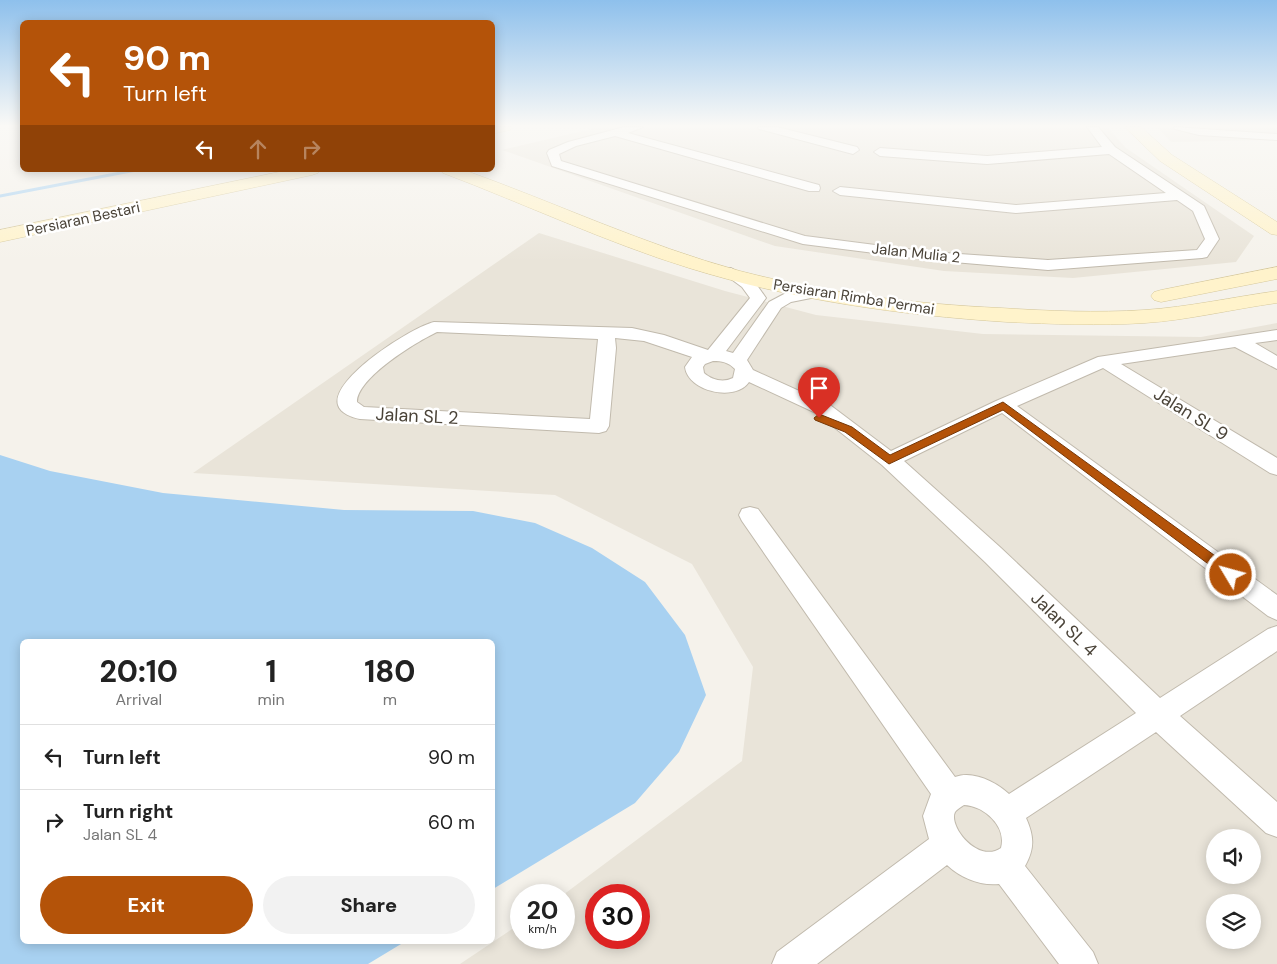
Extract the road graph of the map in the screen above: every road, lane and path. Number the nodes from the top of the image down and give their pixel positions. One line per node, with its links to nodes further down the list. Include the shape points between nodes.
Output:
1 (262, 172): 13 (main road, Persiaran Bestari)
2 (303, 172): 16 (main road, Persiaran Bestari)
3 (454, 172): 18 (main road, Persiaran Rimba Permai, via 695,264)
4 (490, 172): 18 (main road, Persiaran Rimba Permai)
5 (585, 172): 12 (street, Jalan Mulia 2, via 803,240 930,256 1048,265 1202,254 1212,239 1199,209)
6 (756, 172): 10 (street)
7 (1144, 172): 12 (street, Jalan Mulia 2)
8 (1186, 172): 9 (main road)
9 (1198, 180): 14 (main road); 15 (main road); 17 (main road)
10 (814, 188)
11 (840, 191): 12 (street, via 1016,208)
12 (1179, 196)
13 (0, 225)
14 (1277, 226)
15 (1277, 230)
16 (0, 236)
17 (1277, 236)
18 (731, 260): 23 (main road, Persiaran Rimba Permai); 30 (street, via 758,298)
19 (785, 269): 25 (main road, Persiaran Rimba Permai, via 868,285 932,292)
20 (1277, 273): 21 (main road, via 1152,296)
21 (1277, 279)
22 (1277, 291): 26 (main road)
23 (815, 293): 26 (main road, Persiaran Rimba Permai, via 935,310 1054,318 1162,315); 33 (street, via 786,298 775,305)
24 (1277, 297): 26 (main road, Persiaran Rimba Permai)
25 (1089, 299)
26 (1214, 306)
27 (606, 334): 27 (street, Jalan SL 2, via 599,426 360,413 347,405 348,394 365,374 418,334 434,327); 30 (street, Jalan SL 2, via 638,349)
28 (1277, 335): 29 (street)
29 (1236, 340): 31 (street); 32 (street)
30 (705, 359): 33 (street, Jalan SL 2, via 726,356); 33 (street, via 695,375 709,385 729,386)
31 (1104, 361): 34 (street); 36 (street, Jalan SL 9)
32 (1277, 363)
33 (740, 372): 35 (street, Jalan SL 4, via 754,391 848,429)
34 (1003, 405): 35 (street); 38 (street)
35 (889, 460): 40 (street, Jalan SL 4)
36 (1277, 468)
37 (750, 515): 41 (street)
38 (1277, 609)
39 (1277, 638): 40 (street)
40 (1158, 714): 42 (street); 43 (street, Jalan SL 4)
41 (949, 794): 42 (street, via 960,790 978,792); 44 (street, via 939,810 942,834)
42 (1007, 813): 45 (street, via 1017,837 1013,858)
43 (1277, 822)
44 (948, 846): 45 (street, via 964,860 982,869); 46 (street)
45 (1005, 866): 47 (street)
46 (789, 964)
47 (1081, 964)

